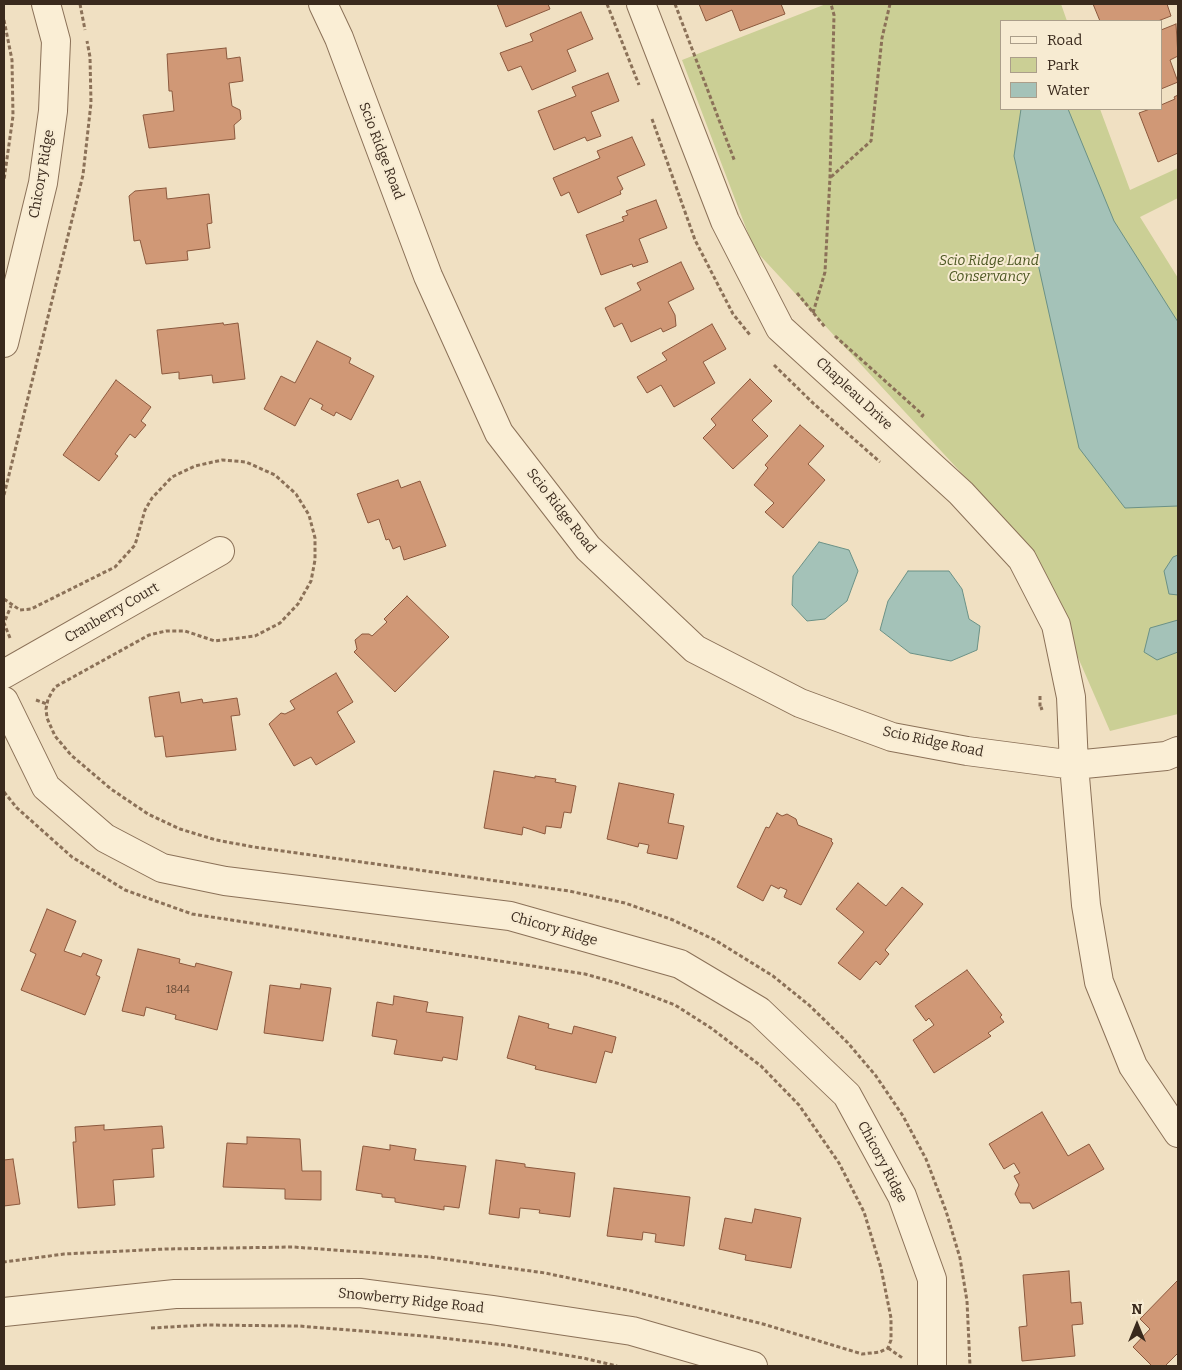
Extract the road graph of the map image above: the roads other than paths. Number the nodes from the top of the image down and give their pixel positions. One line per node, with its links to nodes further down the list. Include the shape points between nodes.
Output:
1 (46, 4): 4 (street, Chicory Ridge, via 56,41 52,120 43,183)
2 (324, 4): 9 (street, Scio Ridge Road, via 428,276 500,433 588,548 695,649 800,703 892,736 967,751)
3 (641, 4): 9 (street, Chapleau Drive, via 725,221 780,328 961,493 1022,559 1056,625 1071,697)
4 (4, 342)
5 (220, 551): 6 (street, Cranberry Court)
6 (4, 674)
7 (4, 701): 13 (street, Chicory Ridge, via 46,787 105,838 162,868 225,881 510,916 680,964 759,1011 847,1094 902,1196 932,1279)
8 (1178, 751): 9 (street, Scio Ridge Road, via 1166,756)
9 (1074, 765): 10 (street, via 1086,905 1099,982 1133,1066)
10 (1178, 1133)
11 (4, 1312): 12 (street, Snowberry Ridge Road, via 175,1294 360,1293 632,1331)
12 (753, 1366)
13 (932, 1366)

